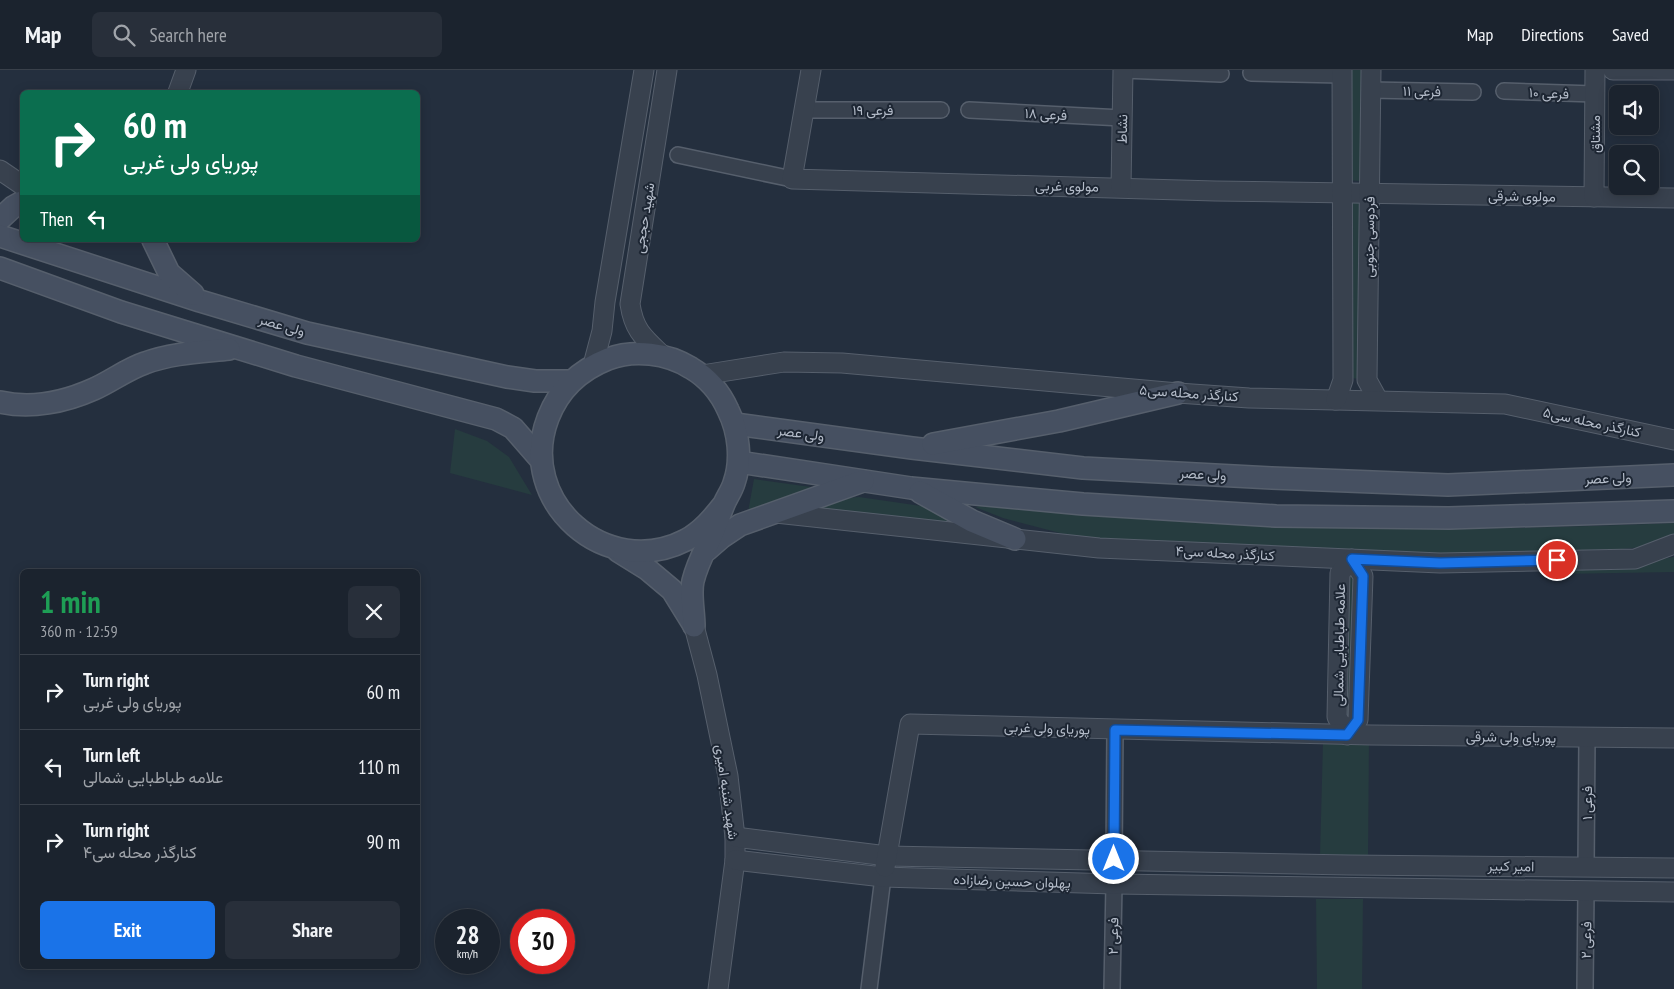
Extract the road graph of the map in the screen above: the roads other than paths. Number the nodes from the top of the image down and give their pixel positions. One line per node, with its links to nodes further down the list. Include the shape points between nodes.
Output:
1 (186, 70): 13 (street)
2 (644, 70): 39 (street, شهید حججی, via 602,331)
3 (667, 70): 38 (street, شهید حججی, via 630,304 632,319 640,334)
4 (812, 70): 18 (street)
5 (1123, 70): 11 (street); 21 (street, نشاط)
6 (1371, 70): 14 (street, فردوسی جنوبی)
7 (1595, 70): 17 (street, مشتاق)
8 (1613, 70): 9 (street)
9 (1674, 70)
10 (1342, 73): 12 (street); 27 (street, فردوسی جنوبی)
11 (1221, 74)
12 (1252, 74)
13 (179, 90)
14 (1370, 90): 15 (street, فرعی ۱۱); 28 (street, فردوسی جنوبی)
15 (1473, 92)
16 (1504, 92): 17 (street, فرعی ۱۰)
17 (1595, 94): 29 (street, مشتاق)
18 (804, 110): 19 (street, فرعی ۱۹); 24 (street)
19 (942, 110)
20 (970, 110): 21 (street, فرعی ۱۸)
21 (1122, 118): 26 (street, نشاط)
22 (678, 155): 24 (street)
23 (0, 170): 25 (street)
24 (792, 180): 26 (street, مولوی غربی)
25 (20, 184)
26 (1121, 187): 27 (street, مولوی غربی)
27 (1342, 192): 28 (street, مولوی شرقی); 41 (street, فردوسی جنوبی)
28 (1369, 193): 29 (street, مولوی شرقی); 42 (street, فردوسی جنوبی)
29 (1594, 197): 30 (street, مولوی شرقی)
30 (1674, 198)
31 (20, 203): 32 (main road)
32 (0, 219)
33 (0, 236): 36 (main road, ولی عصر)
34 (154, 242): 36 (main road, via 169,273)
35 (0, 268): 37 (main road, via 121,312)
36 (200, 301): 43 (main road, ولی عصر, via 307,332 507,377)
37 (238, 348): 47 (main road, via 184,353 147,362 94,389 52,404); 51 (main road, via 496,419 513,428)
38 (663, 356): 39 (main road, via 639,353 615,356); 40 (main road)
39 (592, 365): 43 (main road)
40 (702, 374): 44 (street, کنارگذر محله سی۵, via 784,362 842,362); 48 (main road, via 722,396)
41 (1343, 380): 42 (street, via 1351,390 1360,390); 45 (street, فردوسی جنوبی)
42 (1367, 380): 46 (street, فردوسی جنوبی)
43 (572, 381): 51 (main road, via 550,412 543,431)
44 (1178, 394): 45 (street, کنارگذر محله سی۵); 50 (main road, via 1059,421)
45 (1336, 400): 46 (street, کنارگذر محله سی۵)
46 (1378, 400): 49 (street, کنارگذر محله سی۵, via 1505,404)
47 (4, 406)
48 (735, 424): 50 (main road, ولی عصر); 52 (main road)
49 (1674, 440)
50 (912, 448): 53 (main road, ولی عصر, via 1083,468 1448,485)
51 (541, 460): 61 (main road, via 547,488 562,513 583,533)
52 (739, 462): 54 (main road); 56 (main road, via 734,484)
53 (1674, 476)
54 (867, 480): 55 (main road); 58 (main road)
55 (911, 488): 57 (main road, via 1083,504 1276,516 1449,518); 59 (main road, via 972,521)
56 (724, 504): 61 (main road, via 708,524 686,540 661,549 635,551); 62 (main road)
57 (1674, 511)
58 (776, 513): 59 (street, کنارگذر محله سی۴); 62 (main road, via 740,525)
59 (1015, 539): 63 (street, کنارگذر محله سی۴, via 1098,548)
60 (1674, 544): 63 (street, کنارگذر محله سی۴, via 1635,558 1440,563)
61 (609, 546): 64 (main road, via 647,569 672,590)
62 (701, 555): 64 (main road, via 692,582)
63 (1352, 559): 66 (street, علامه طباطبایی شمالی, via 1363,576 1358,720)
64 (694, 626): 69 (street, شهید شنبه امیری, via 728,776)
65 (1115, 730): 66 (street, پوریای ولی غربی); 70 (street, پوریای ولی غربی, via 910,724); 71 (street)
66 (1347, 735): 67 (street, پوریای ولی شرقی)
67 (1587, 738): 68 (street, پوریای ولی شرقی); 76 (street, فرعی ۱)
68 (1674, 738)
69 (735, 837): 70 (street, پهلوان حسین رضازاده); 72 (street, شهید شنبه امیری)
70 (887, 856): 71 (street, پهلوان حسین رضازاده); 78 (street)
71 (1114, 859): 73 (street, پهلوان حسین رضازاده); 79 (street)
72 (735, 860): 78 (street, پهلوان حسین رضازاده); 85 (street, شهید شنبه امیری)
73 (1306, 864): 75 (street, پهلوان حسین رضازاده); 80 (street)
74 (1384, 864): 75 (street, امیر کبیر); 76 (street, امیر کبیر); 82 (street)
75 (1349, 865)
76 (1586, 868): 77 (street, امیر کبیر); 83 (street)
77 (1674, 868)
78 (883, 877): 79 (street, پهلوان حسین رضازاده); 86 (street)
79 (1114, 884): 80 (street, پهلوان حسین رضازاده); 87 (street, فرعی ۲)
80 (1306, 888): 81 (street, پهلوان حسین رضازاده)
81 (1350, 888): 82 (street, امیر کبیر)
82 (1385, 888): 83 (street, امیر کبیر)
83 (1586, 891): 84 (street, امیر کبیر); 88 (street, فرعی ۲)
84 (1674, 892)
85 (718, 989)
86 (869, 989)
87 (1112, 989)
88 (1585, 989)

